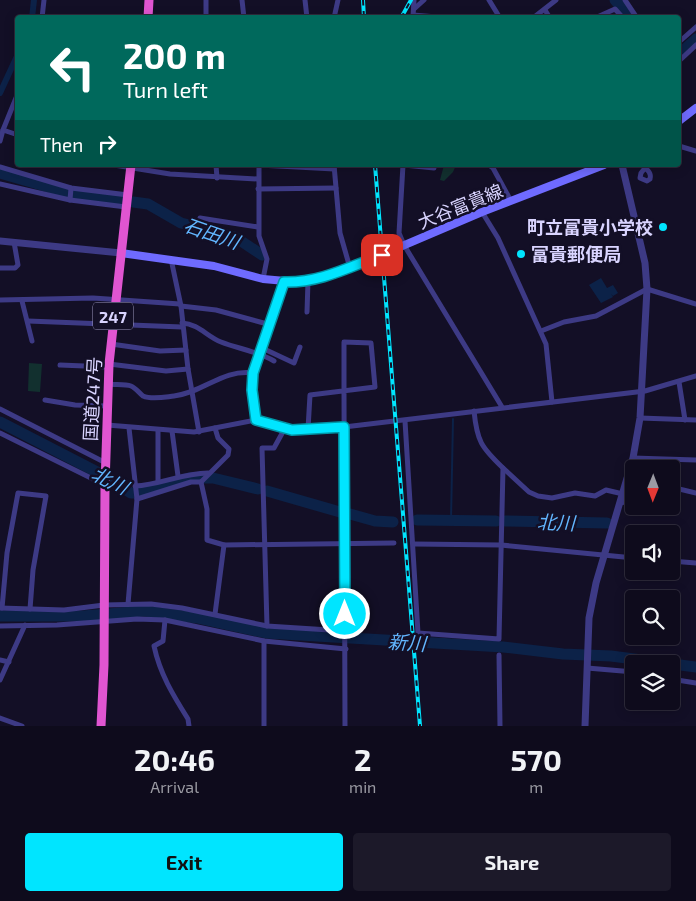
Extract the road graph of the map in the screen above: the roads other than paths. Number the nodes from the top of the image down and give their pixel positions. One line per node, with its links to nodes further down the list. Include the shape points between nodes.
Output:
1 (44, 0): 14 (street)
2 (149, 0): 15 (highway)
3 (206, 0): 16 (street)
4 (242, 0): 17 (street)
5 (305, 0): 18 (street)
6 (338, 0): 19 (street)
7 (424, 0): 13 (street)
8 (489, 0): 20 (street)
9 (556, 0): 12 (street)
10 (625, 0): 25 (street)
11 (414, 1): 13 (street)
12 (545, 10): 21 (street); 22 (street)
13 (414, 14)
14 (42, 15)
15 (148, 15)
16 (206, 15)
17 (244, 15)
18 (307, 15)
19 (335, 15)
20 (498, 15)
21 (538, 15)
22 (548, 15)
23 (602, 15): 24 (street, via 615,9)
24 (620, 15)
25 (635, 15)
26 (696, 28): 27 (street)
27 (681, 40)
28 (696, 45): 29 (street)
29 (681, 59)
30 (15, 100): 33 (street)
31 (696, 108): 32 (main road)
32 (681, 119)
33 (3, 130): 34 (street); 35 (street)
34 (15, 134)
35 (0, 141)
36 (681, 147): 37 (street)
37 (696, 151)
38 (0, 167): 53 (street)
39 (131, 167): 56 (highway, 国道247号 / 247)
40 (136, 167): 50 (street)
41 (216, 167): 50 (street)
42 (259, 167): 51 (street)
43 (334, 167): 54 (street)
44 (403, 167): 65 (street, via 399,234)
45 (424, 167): 49 (street)
46 (492, 167): 58 (street)
47 (599, 167): 58 (main road, 大谷富貴線)
48 (622, 167): 73 (street, via 645,263)
49 (434, 168)
50 (217, 178): 51 (street)
51 (258, 178): 55 (street)
52 (0, 184): 57 (street)
53 (71, 188): 56 (street); 57 (street)
54 (336, 188): 55 (street); 69 (street, via 340,232)
55 (258, 189): 62 (street)
56 (128, 195): 59 (highway, 国道247号 / 247)
57 (70, 200): 59 (street)
58 (511, 201): 60 (main road, 大谷富貴線)
59 (126, 207): 66 (highway, 国道247号 / 247)
60 (482, 212): 65 (main road, 大谷富貴線); 84 (street, via 498,238)
61 (200, 218): 62 (street)
62 (258, 227): 70 (street, via 267,259)
63 (0, 241): 64 (street)
64 (14, 242): 66 (street); 68 (street, via 18,265)
65 (404, 244): 69 (main road, 大谷富貴線); 104 (street)
66 (121, 253): 67 (main road, 大谷富貴線); 75 (highway, 国道247号 / 247)
67 (171, 258): 70 (main road, 大谷富貴線); 78 (street)
68 (0, 268)
69 (350, 268): 71 (main road, 大谷富貴線)
70 (263, 279): 72 (main road, 大谷富貴線)
71 (308, 281): 72 (main road, 大谷富貴線); 79 (street)
72 (284, 282): 83 (street)
73 (647, 289): 77 (street); 84 (street, via 596,316 564,322); 98 (street)
74 (0, 300): 76 (street)
75 (115, 300): 76 (street); 78 (street); 81 (highway, 国道247号 / 247)
76 (22, 301): 80 (street)
77 (696, 304)
78 (180, 305): 82 (street); 83 (street, via 216,310)
79 (307, 312)
80 (28, 321): 81 (street); 85 (street)
81 (112, 324): 82 (street); 86 (highway, 国道247号 / 247)
82 (182, 325): 88 (street); 89 (street, via 200,327 223,343)
83 (270, 325): 89 (street)
84 (541, 331): 102 (street, via 549,358)
85 (32, 341)
86 (111, 344): 88 (street, via 160,351); 92 (highway, 国道247号 / 247)
87 (300, 348): 89 (street, via 294,363)
88 (186, 350): 93 (street)
89 (261, 350): 90 (street); 94 (street)
90 (274, 361)
91 (60, 365): 92 (street)
92 (109, 365): 93 (street, via 166,371); 97 (highway, 国道247号 / 247)
93 (188, 369): 99 (street)
94 (253, 373): 99 (street, via 228,373); 108 (street)
95 (696, 376): 96 (street)
96 (679, 382): 98 (street); 109 (street)
97 (108, 384): 99 (street, via 132,386 144,396 154,398); 103 (highway, 国道247号 / 247)
98 (641, 391): 102 (street); 107 (street)
99 (191, 392): 120 (street)
100 (344, 392): 100 (street, via 375,387 371,343 344,342); 113 (street); 117 (street, via 310,395)
101 (46, 400): 103 (street)
102 (552, 402): 104 (street)
103 (108, 406): 112 (highway, 国道247号 / 247)
104 (502, 407): 106 (street)
105 (0, 409): 124 (street)
106 (474, 411): 111 (street); 125 (street, via 476,435)
107 (640, 418): 109 (street); 122 (street)
108 (256, 420): 115 (street); 116 (street)
109 (685, 420): 110 (street)
110 (696, 420)
111 (405, 421): 113 (street); 140 (street)
112 (107, 425): 114 (street); 124 (highway, 国道247号 / 247)
113 (344, 427): 117 (street); 139 (street)
114 (129, 428): 118 (street); 131 (street)
115 (215, 428): 120 (street); 126 (street, via 218,438 229,449 228,455)
116 (285, 428): 117 (street); 142 (street, via 274,448 262,448)
117 (308, 429)
118 (158, 430): 119 (street); 128 (street)
119 (172, 431): 120 (street); 127 (street)
120 (199, 432)
121 (0, 433): 130 (street)
122 (633, 458): 123 (street); 134 (street)
123 (696, 460)
124 (105, 466): 130 (highway, 国道247号 / 247)
125 (502, 468): 134 (street, via 538,496 552,498 575,493 595,496 606,490); 143 (street)
126 (208, 474): 127 (street); 129 (street)
127 (178, 476): 128 (street)
128 (158, 482): 131 (street)
129 (201, 482): 135 (street, via 191,482); 141 (street, via 207,509 207,540)
130 (105, 485): 149 (highway, 国道247号 / 247)
131 (135, 486): 135 (street)
132 (680, 489): 133 (street)
133 (696, 493)
134 (623, 494): 137 (street)
135 (137, 499): 148 (street)
136 (625, 502): 137 (street)
137 (620, 503): 144 (street)
138 (394, 543): 139 (street)
139 (344, 544): 142 (street); 158 (street)
140 (414, 544): 143 (street); 143 (street, via 418,633 499,639)
141 (224, 545): 142 (street); 152 (street)
142 (263, 545): 157 (street)
143 (501, 545): 144 (street)
144 (604, 555): 145 (street); 164 (street, via 589,618)
145 (625, 557)
146 (680, 562): 147 (street)
147 (696, 563)
148 (128, 604): 149 (street); 152 (street)
149 (104, 605): 151 (street, via 64,610); 154 (highway, 国道247号 / 247)
150 (1, 608): 151 (street); 151 (street, via 18,493 46,496)
151 (30, 609)
152 (216, 614): 157 (street)
153 (164, 620): 154 (street); 159 (street); 172 (street, via 163,641 154,646 157,661)
154 (104, 623): 155 (street); 171 (highway, 国道247号 / 247)
155 (24, 625): 156 (street); 163 (street)
156 (0, 626)
157 (266, 626): 158 (street)
158 (345, 631): 160 (street)
159 (264, 641): 160 (street); 173 (street)
160 (346, 649): 174 (street)
161 (499, 655): 175 (street)
162 (0, 660): 163 (street)
163 (9, 662): 166 (street)
164 (587, 666): 165 (street); 176 (street)
165 (625, 671)
166 (0, 680)
167 (680, 680): 168 (street)
168 (696, 683)
169 (0, 718): 170 (street)
170 (22, 726)
171 (102, 726)
172 (189, 726)
173 (264, 726)
174 (345, 726)
175 (500, 726)
176 (585, 726)

